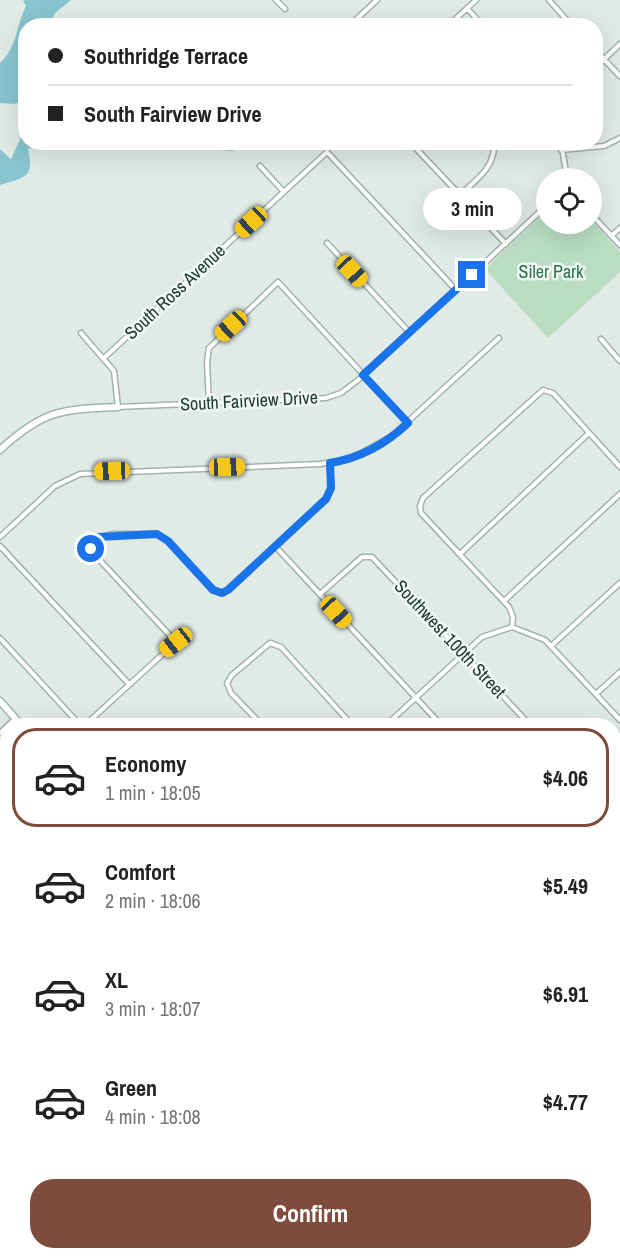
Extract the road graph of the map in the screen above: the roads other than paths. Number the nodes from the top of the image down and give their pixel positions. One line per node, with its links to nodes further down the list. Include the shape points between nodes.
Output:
1 (276, 0): 6 (street)
2 (377, 0): 7 (street)
3 (476, 0): 5 (street)
4 (549, 0): 10 (street)
5 (467, 8): 8 (street); 9 (street)
6 (285, 9)
7 (358, 18)
8 (456, 18)
9 (476, 18)
10 (565, 18)
11 (620, 44): 12 (street)
12 (604, 59): 13 (street)
13 (620, 76)
14 (620, 138): 15 (street)
15 (603, 146)
16 (418, 150): 22 (street)
17 (492, 150): 22 (street, via 489,167)
18 (561, 150): 20 (street)
19 (260, 166): 21 (street)
20 (565, 168)
21 (283, 191): 30 (street, South Ross Avenue, via 327,152); 35 (street, South Ross Avenue)
22 (460, 195): 28 (street)
23 (536, 216): 28 (street, South Fairview Drive)
24 (602, 226): 26 (street)
25 (620, 228): 26 (street)
26 (611, 236): 29 (street)
27 (327, 243): 31 (street)
28 (506, 244): 30 (street, South Fairview Drive)
29 (620, 245)
30 (456, 290): 31 (street, South Fairview Drive)
31 (409, 332): 37 (street, South Fairview Drive)
32 (81, 333): 35 (street)
33 (499, 338): 40 (street)
34 (601, 339): 36 (street)
35 (104, 358): 39 (street, via 115,375)
36 (620, 361)
37 (363, 375): 38 (street, South Fairview Drive, via 341,393 326,398); 38 (street, via 278,282 209,348); 40 (street)
38 (209, 404): 39 (street, South Fairview Drive)
39 (118, 407): 42 (street, South Fairview Drive, via 74,409 44,417)
40 (408, 423): 43 (street, via 374,448)
41 (589, 434): 44 (street); 49 (street); 49 (street, via 553,393 546,390 535,394 423,498 420,506 424,516)
42 (0, 450)
43 (330, 463): 46 (street, via 80,474 55,486); 48 (street, via 329,495)
44 (620, 467)
45 (620, 494): 52 (street)
46 (0, 537)
47 (0, 546): 58 (street)
48 (276, 547): 51 (street); 58 (street, via 222,593 213,590 157,534 98,537 92,541 94,554 176,642)
49 (460, 554): 52 (street)
50 (620, 584): 55 (street)
51 (320, 594): 56 (street, Southwest 100th Street, via 362,557 372,557); 60 (street)
52 (504, 601): 53 (street, via 512,612)
53 (512, 627): 55 (street, via 538,635); 56 (street, via 487,634)
54 (0, 638): 63 (street)
55 (551, 646): 59 (street)
56 (463, 653): 60 (street); 69 (street, Southwest 100th Street)
57 (620, 672): 59 (street)
58 (128, 683): 64 (street)
59 (596, 694): 70 (street)
60 (415, 697): 67 (street); 68 (street)
61 (0, 701): 62 (street)
62 (15, 718)
63 (75, 718)
64 (91, 718)
65 (255, 718): 66 (street, via 227,683 270,643 281,647)
66 (346, 718)
67 (393, 718)
68 (435, 718)
69 (524, 718)
70 (618, 718)

